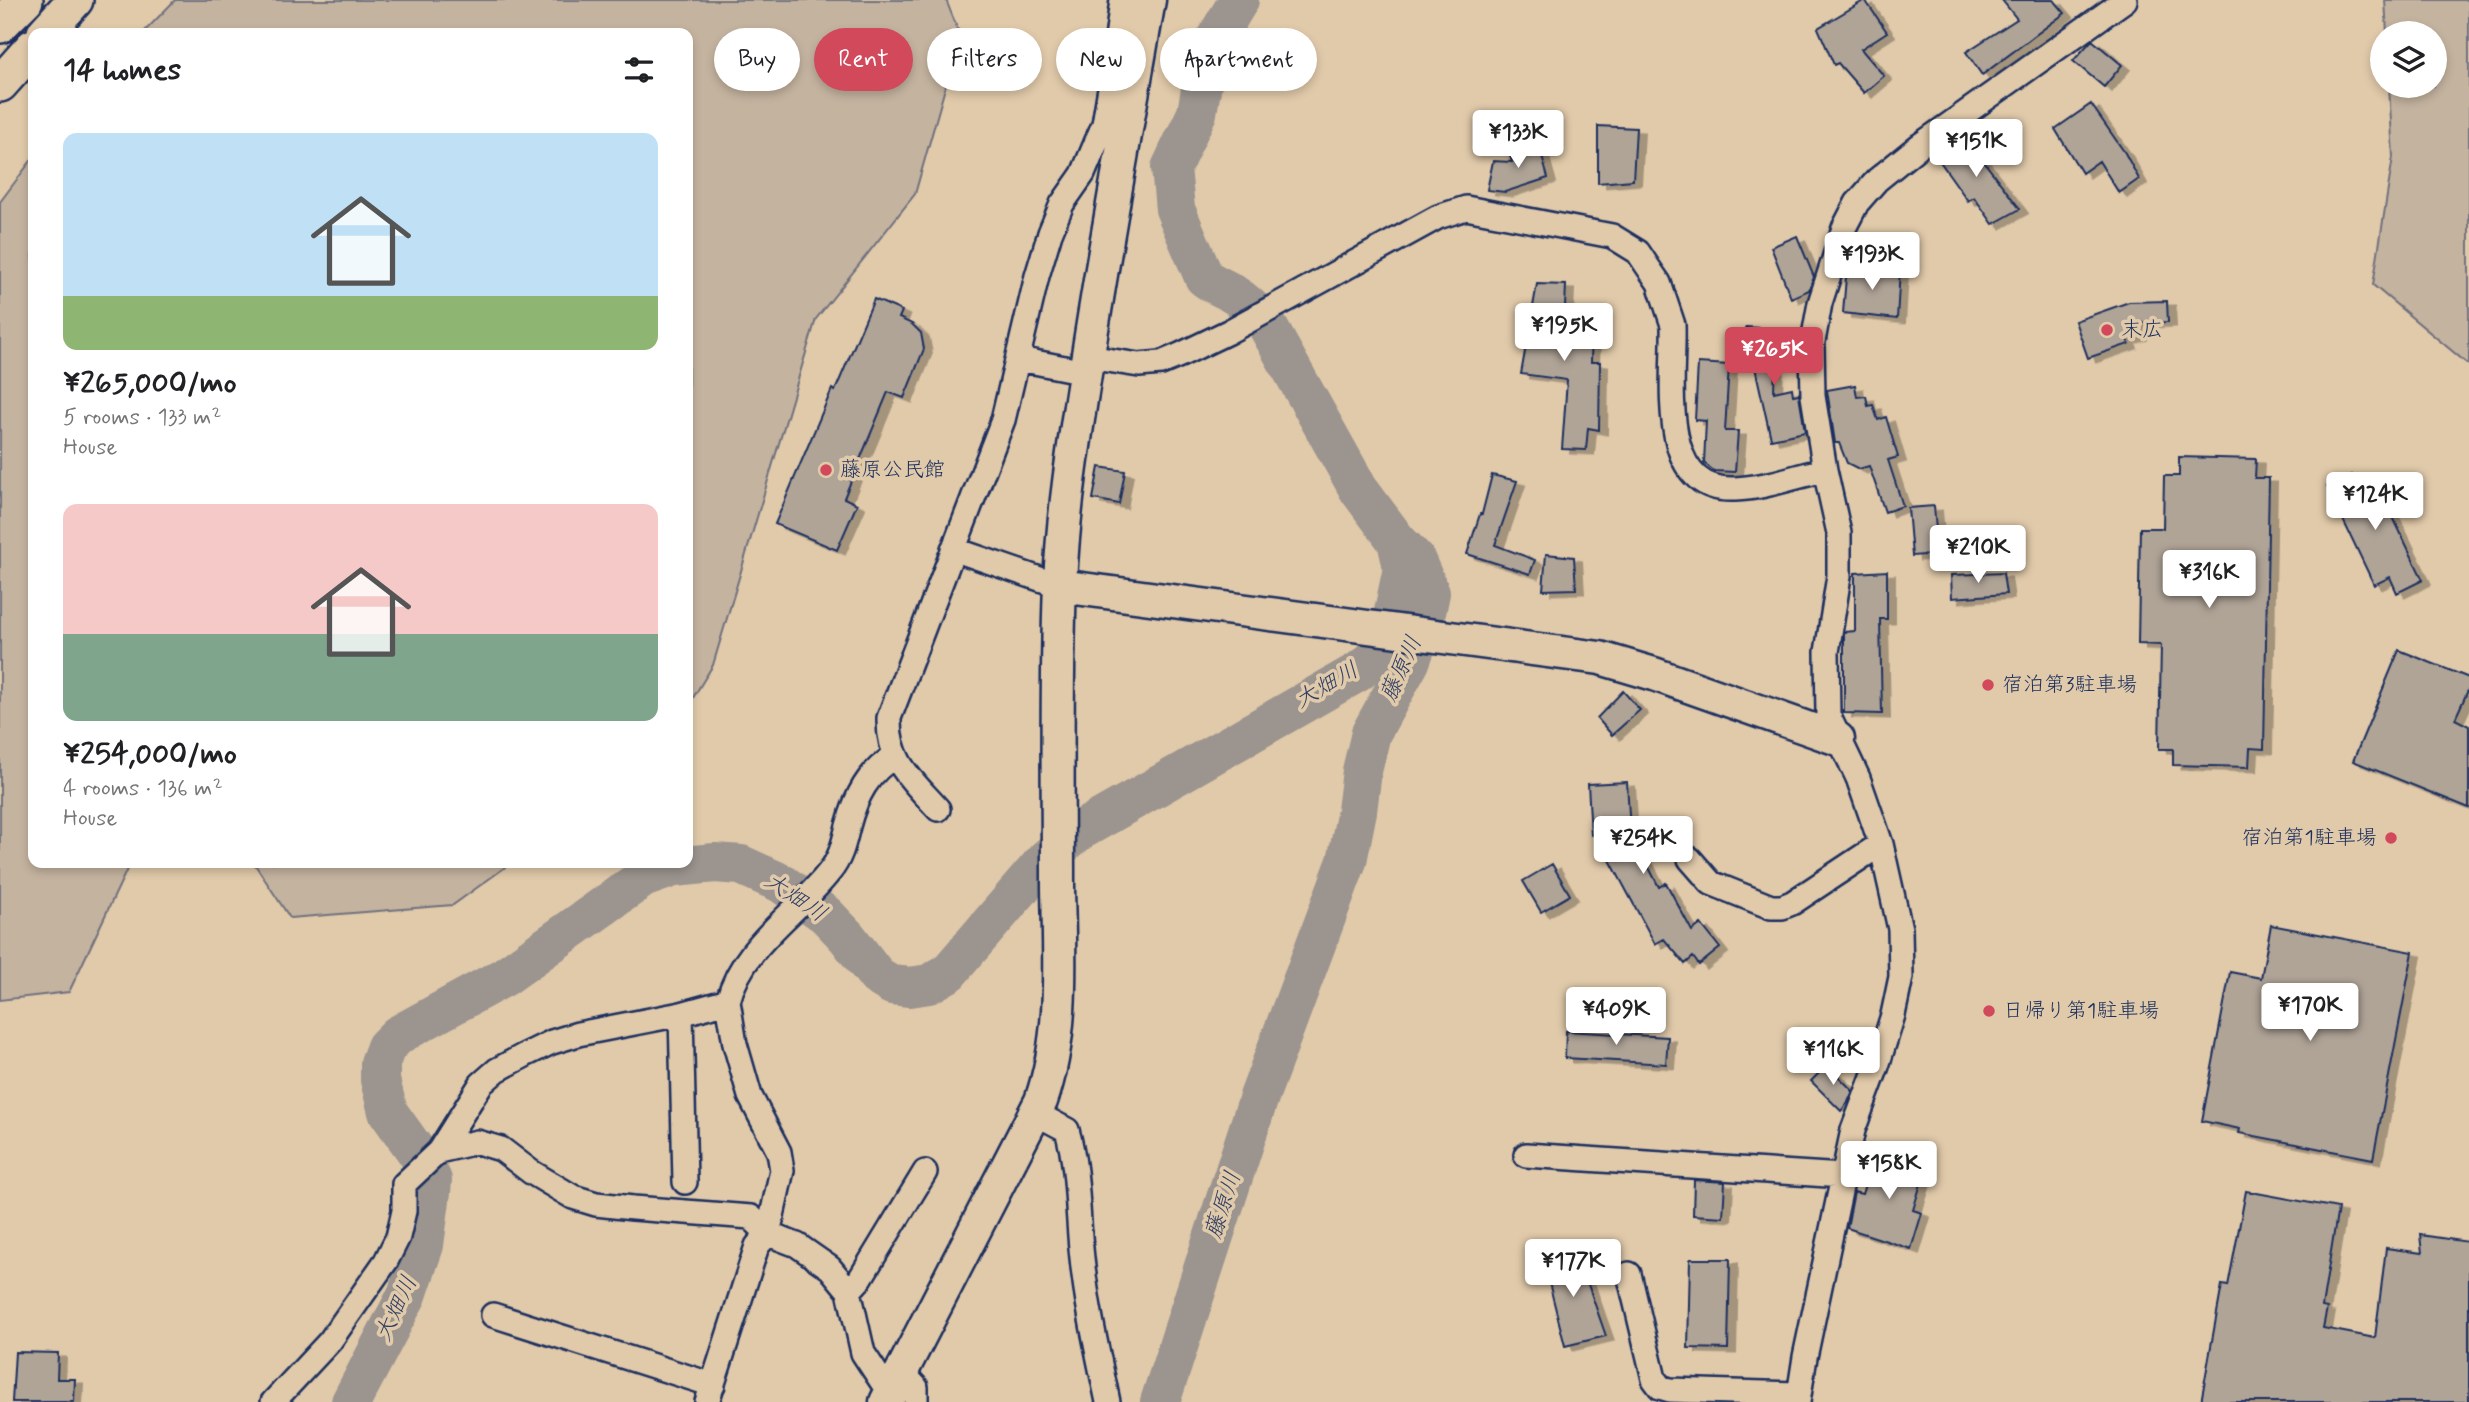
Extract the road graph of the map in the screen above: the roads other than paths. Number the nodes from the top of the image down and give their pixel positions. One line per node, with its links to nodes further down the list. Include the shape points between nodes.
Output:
1 (24, 0): 6 (main road)
2 (75, 0): 7 (main road)
3 (1122, 0): 10 (street, via 1104,124 1050,233)
4 (1149, 0): 11 (street)
5 (2125, 0): 12 (street, via 1919,146 1857,203 1831,264 1811,347 1813,396)
6 (0, 25)
7 (50, 28)
8 (28, 53): 9 (main road)
9 (0, 85)
10 (1019, 359): 11 (street); 13 (street, via 1003,420)
11 (1087, 365): 12 (street, via 1161,363 1228,332 1438,217 1466,208 1612,236 1638,251 1660,283 1673,325 1675,433 1680,453 1699,479 1733,489); 14 (street, via 1064,512)
12 (1825, 470): 15 (street, via 1839,533 1839,576 1826,681 1828,715)
13 (953, 549): 14 (street); 16 (street, via 889,718 888,736)
14 (1060, 586): 15 (street, via 1600,658); 22 (street, via 1058,1034 1051,1073)
15 (1838, 739): 18 (street, via 1858,778)
16 (895, 756): 17 (street); 20 (street, via 867,779 832,869 746,961)
17 (938, 809)
18 (1881, 844): 19 (street, via 1782,907 1711,883); 26 (street, via 1900,929 1901,977)
19 (1690, 859)
20 (728, 1001): 21 (street); 28 (street, via 750,1096 779,1152 782,1170)
21 (681, 1014): 23 (street, via 578,1034 497,1070 481,1084); 27 (street)
22 (1035, 1113): 32 (street); 36 (street, via 1067,1130 1075,1157 1085,1285)
23 (437, 1153): 28 (street, via 477,1142 501,1149 573,1197 633,1208 751,1217); 35 (street, via 404,1184 398,1237 386,1261 330,1341)
24 (1526, 1155): 26 (street)
25 (925, 1172): 30 (street)
26 (1843, 1176): 34 (street)
27 (685, 1182)
28 (768, 1234): 30 (street, via 797,1245 831,1268); 33 (street, via 757,1246)
29 (1629, 1274): 34 (street, via 1660,1387)
30 (849, 1291): 32 (street, via 863,1353)
31 (493, 1315): 33 (street)
32 (898, 1392)
33 (710, 1393)
34 (1798, 1398)
35 (273, 1402)
36 (1108, 1402)

